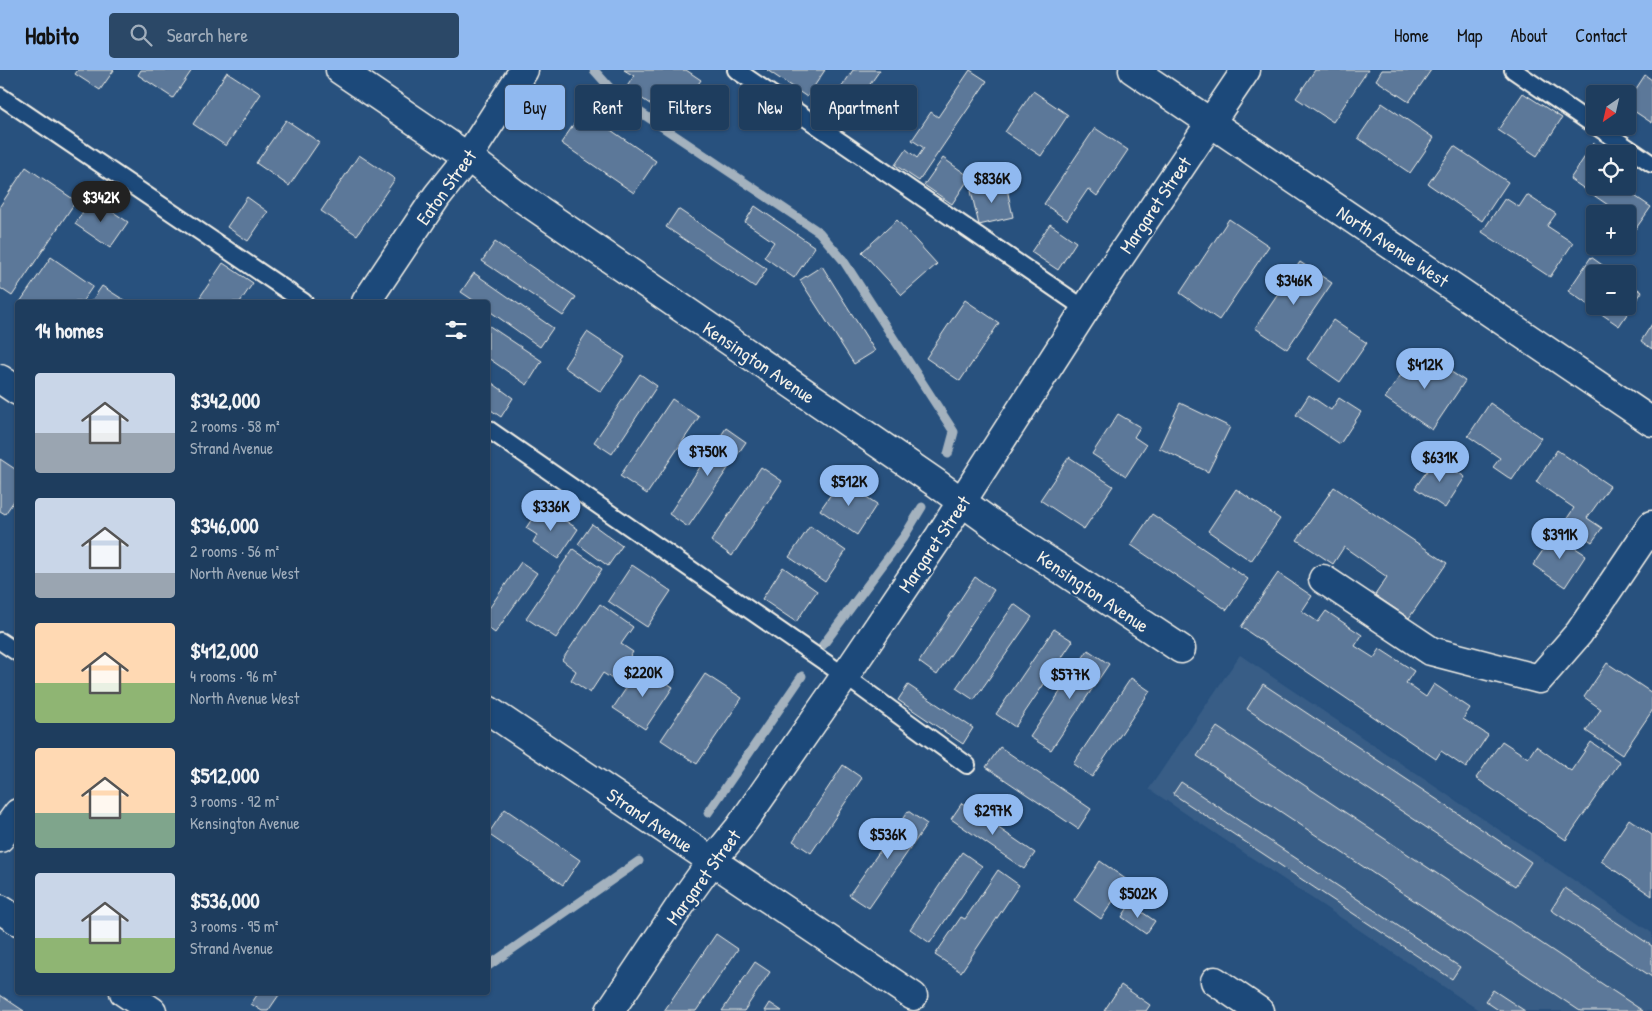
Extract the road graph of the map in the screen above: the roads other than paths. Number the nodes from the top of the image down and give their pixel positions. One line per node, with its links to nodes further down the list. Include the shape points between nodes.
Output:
1 (340, 70): 11 (street, Kensington Avenue)
2 (524, 70): 11 (street, Eaton Street)
3 (736, 70): 15 (lane)
4 (1133, 70): 9 (street, North Avenue West)
5 (1246, 70): 9 (street, Margaret Street)
6 (1513, 70): 8 (lane)
7 (0, 96): 13 (lane)
8 (1586, 119)
9 (1211, 122): 15 (street, Margaret Street); 18 (street, North Avenue West)
10 (1609, 135): 12 (lane)
11 (468, 157): 14 (street, Eaton Street, via 437,196); 20 (street, Kensington Avenue, via 513,192)
12 (1652, 164)
13 (301, 300)
14 (367, 300)
15 (1085, 309): 20 (street, Margaret Street)
16 (0, 379): 17 (street)
17 (15, 389)
18 (1652, 422)
19 (490, 430): 26 (lane)
20 (962, 503): 24 (street, Kensington Avenue); 26 (street, Margaret Street)
21 (1652, 525): 22 (street, via 1579,633 1539,679 1431,651)
22 (1323, 579)
23 (0, 641): 25 (lane)
24 (1181, 649)
25 (15, 651)
26 (845, 676): 28 (lane); 31 (street, Margaret Street, via 739,828)
27 (490, 711): 31 (street, Strand Avenue)
28 (967, 764)
29 (15, 817): 30 (street)
30 (0, 838)
31 (712, 861): 36 (street, Strand Avenue); 38 (street, Margaret Street)
32 (0, 909): 33 (street)
33 (15, 919)
34 (1215, 981): 39 (street)
35 (128, 995): 37 (street)
36 (913, 996)
37 (152, 1011)
38 (610, 1011)
39 (1259, 1011)

